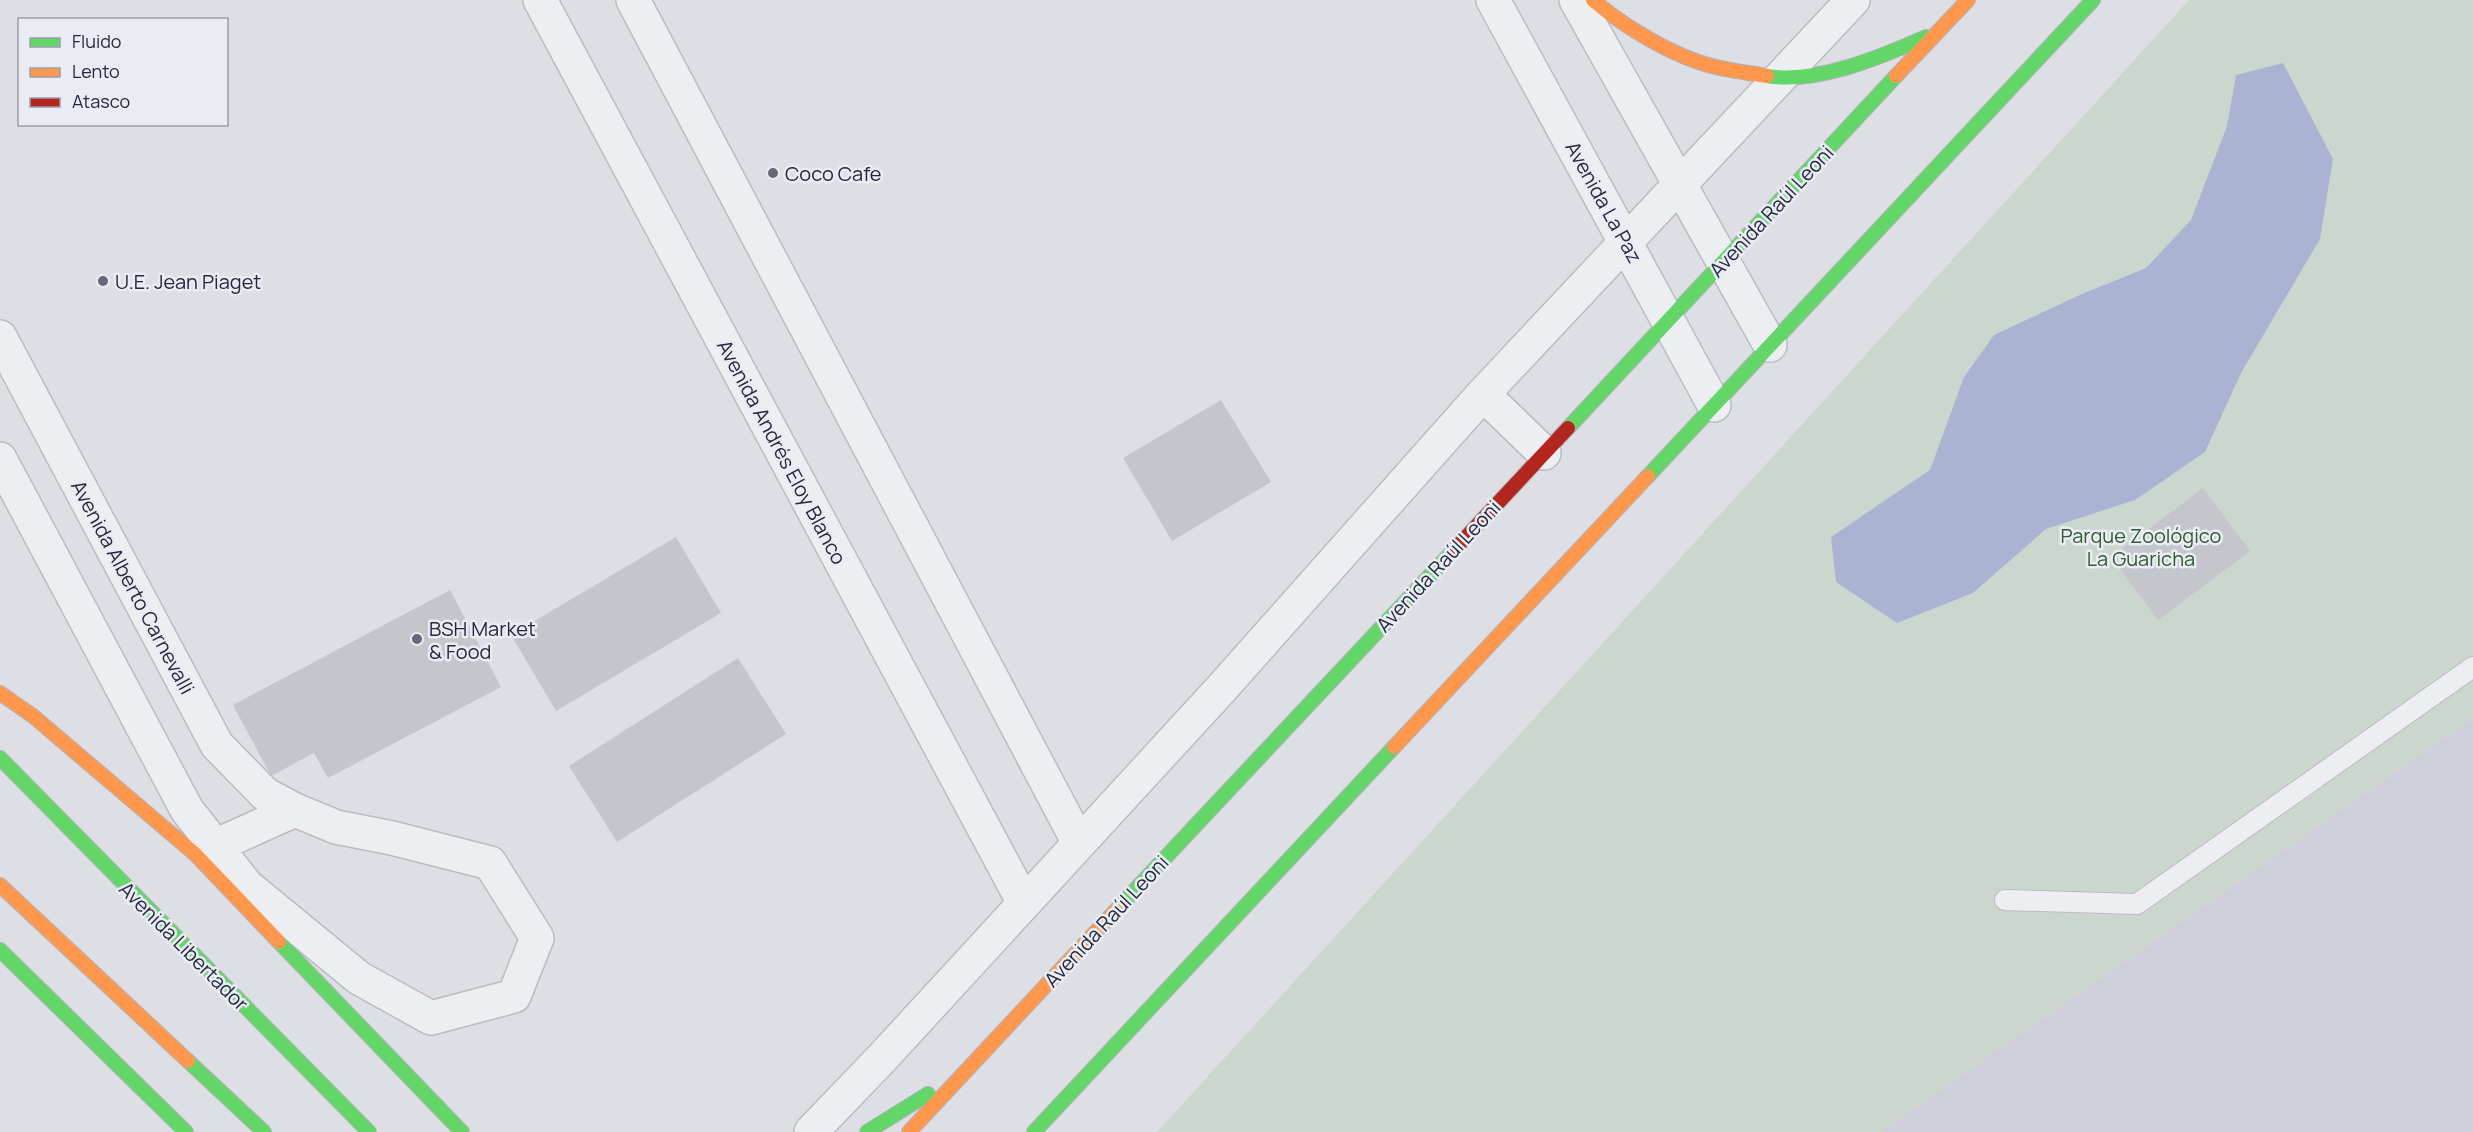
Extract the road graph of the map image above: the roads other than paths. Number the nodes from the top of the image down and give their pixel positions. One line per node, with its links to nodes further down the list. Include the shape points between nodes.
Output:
1 (540, 0): 29 (street, Avenida Andrés Eloy Blanco)
2 (633, 0): 25 (street)
3 (1492, 0): 12 (street, Avenida La Paz)
4 (1576, 0): 11 (street)
5 (1593, 0): 10 (highway, via 1669,49 1714,67)
6 (1853, 0): 10 (street)
7 (1968, 0): 9 (highway, Avenida Raúl Leoni)
8 (2093, 0): 16 (highway)
9 (1938, 32): 10 (highway, via 1839,70); 13 (highway, Avenida Raúl Leoni)
10 (1780, 78): 11 (street)
11 (1680, 185): 12 (street); 13 (street)
12 (1626, 243): 14 (street, Avenida La Paz); 17 (street)
13 (1724, 261): 14 (highway, Avenida Raúl Leoni); 16 (street)
14 (1669, 320): 18 (street, Avenida La Paz); 19 (highway, Avenida Raúl Leoni)
15 (0, 337): 24 (street, Avenida Alberto Carnevalli, via 217,745 265,794)
16 (1770, 345): 18 (highway)
17 (1483, 394): 19 (street); 25 (street)
18 (1714, 405): 39 (highway)
19 (1544, 453): 31 (highway, Avenida Raúl Leoni)
20 (0, 459): 26 (street, via 187,810)
21 (2473, 667): 28 (lane, via 2137,904)
22 (0, 693): 35 (highway, via 33,716 195,854)
23 (0, 758): 34 (highway, Avenida Libertador)
24 (296, 810): 26 (street); 26 (street, Avenida Alberto Carnevalli, via 336,827 490,863 537,938 514,996 431,1018 359,978 247,886)
25 (1080, 843): 29 (street)
26 (215, 846)
27 (0, 885): 33 (highway)
28 (2005, 900)
29 (1024, 903): 36 (street)
30 (0, 950): 32 (highway)
31 (967, 1069): 37 (highway); 38 (highway, Avenida Raúl Leoni)
32 (186, 1132)
33 (264, 1132)
34 (369, 1132)
35 (462, 1132)
36 (811, 1132)
37 (867, 1132)
38 (909, 1132)
39 (1034, 1132)

